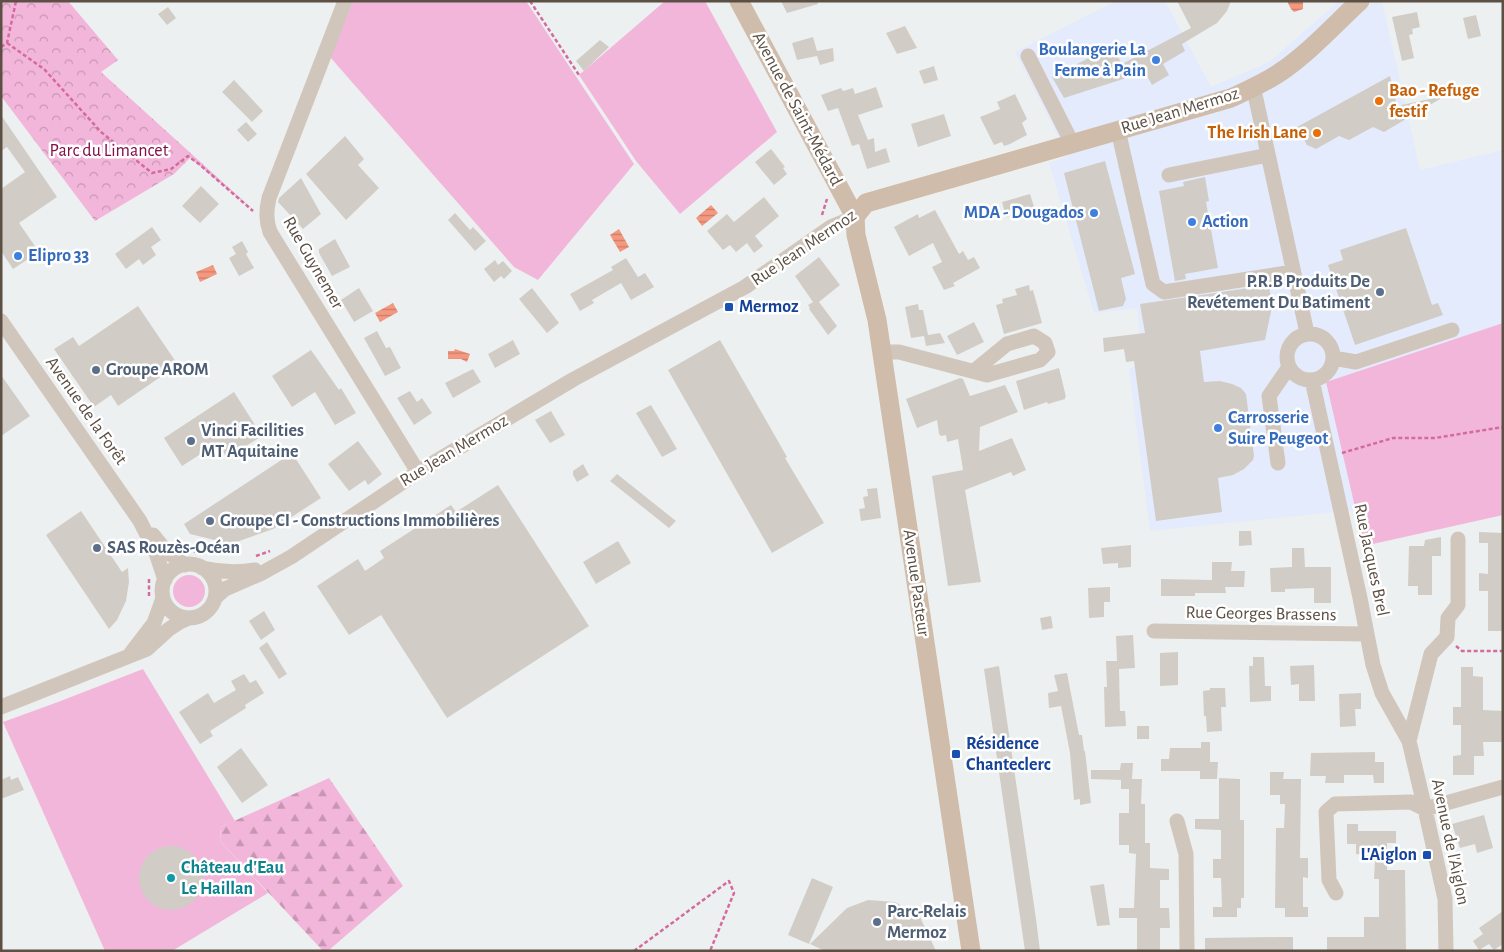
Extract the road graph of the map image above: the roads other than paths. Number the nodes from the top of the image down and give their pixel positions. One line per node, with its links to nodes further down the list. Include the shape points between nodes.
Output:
1 (345, 1): 21 (street, Rue Guynemer, via 269,198 266,220 270,232)
2 (740, 1): 10 (main road, Avenue de Saint-Médard)
3 (1360, 1): 5 (main road, Rue Jean Mermoz, via 1280,72)
4 (1028, 56): 7 (street)
5 (1253, 88): 6 (main road, Rue Jean Mermoz, via 1231,98); 8 (street)
6 (1118, 130): 7 (main road, Rue Jean Mermoz); 11 (street, via 1153,284 1164,292)
7 (1072, 143): 10 (main road, Rue Jean Mermoz, via 866,203)
8 (1268, 155): 9 (street); 11 (street)
9 (1170, 176)
10 (854, 217): 15 (main road, Avenue Pasteur); 21 (street, Rue Jean Mermoz, via 831,227 745,287 574,378)
11 (1293, 272): 14 (street)
12 (1, 321): 22 (street, Avenue de la Forêt)
13 (1452, 330): 16 (street, via 1356,362)
14 (1307, 333): 16 (street, via 1326,340); 17 (street, via 1299,336 1288,349)
15 (882, 352): 18 (street, via 899,352); 40 (main road, Avenue Pasteur)
16 (1333, 358): 19 (street, via 1326,373)
17 (1289, 367): 19 (street, via 1297,376); 20 (street, via 1269,396)
18 (974, 372)
19 (1312, 380): 32 (street, Rue Jacques Brel)
20 (1278, 463)
21 (418, 472): 25 (street, Rue Jean Mermoz)
22 (140, 521): 24 (street, Avenue de la Forêt, via 166,551); 27 (street, Avenue de la Forêt)
23 (1458, 539): 35 (street, via 1458,604 1448,618 1447,637 1431,654)
24 (185, 565): 26 (street); 27 (street, via 169,573)
25 (274, 567): 26 (street, Rue Jean Mermoz, via 236,573); 28 (street, Rue Jean Mermoz, via 231,586)
26 (202, 568): 28 (street, via 214,580)
27 (165, 580): 29 (street)
28 (216, 597): 30 (street, via 206,612)
29 (163, 598): 30 (street, via 173,613); 33 (street, via 154,623)
30 (190, 618): 33 (street, via 170,629 147,649)
31 (1154, 631): 32 (street, Rue Georges Brassens)
32 (1367, 634): 35 (street, Rue Jacques Brel, via 1382,693)
33 (129, 656): 34 (street)
34 (1, 707)
35 (1409, 741): 37 (street, Avenue de l'Aiglon)
36 (1503, 787): 37 (street)
37 (1425, 809): 39 (street, via 1410,802 1335,804 1326,812 1329,880); 42 (street, Avenue de l'Aiglon, via 1445,899)
38 (1176, 821): 41 (street, via 1186,854)
39 (1336, 892)
40 (971, 951)
41 (1187, 951)
42 (1446, 951)

